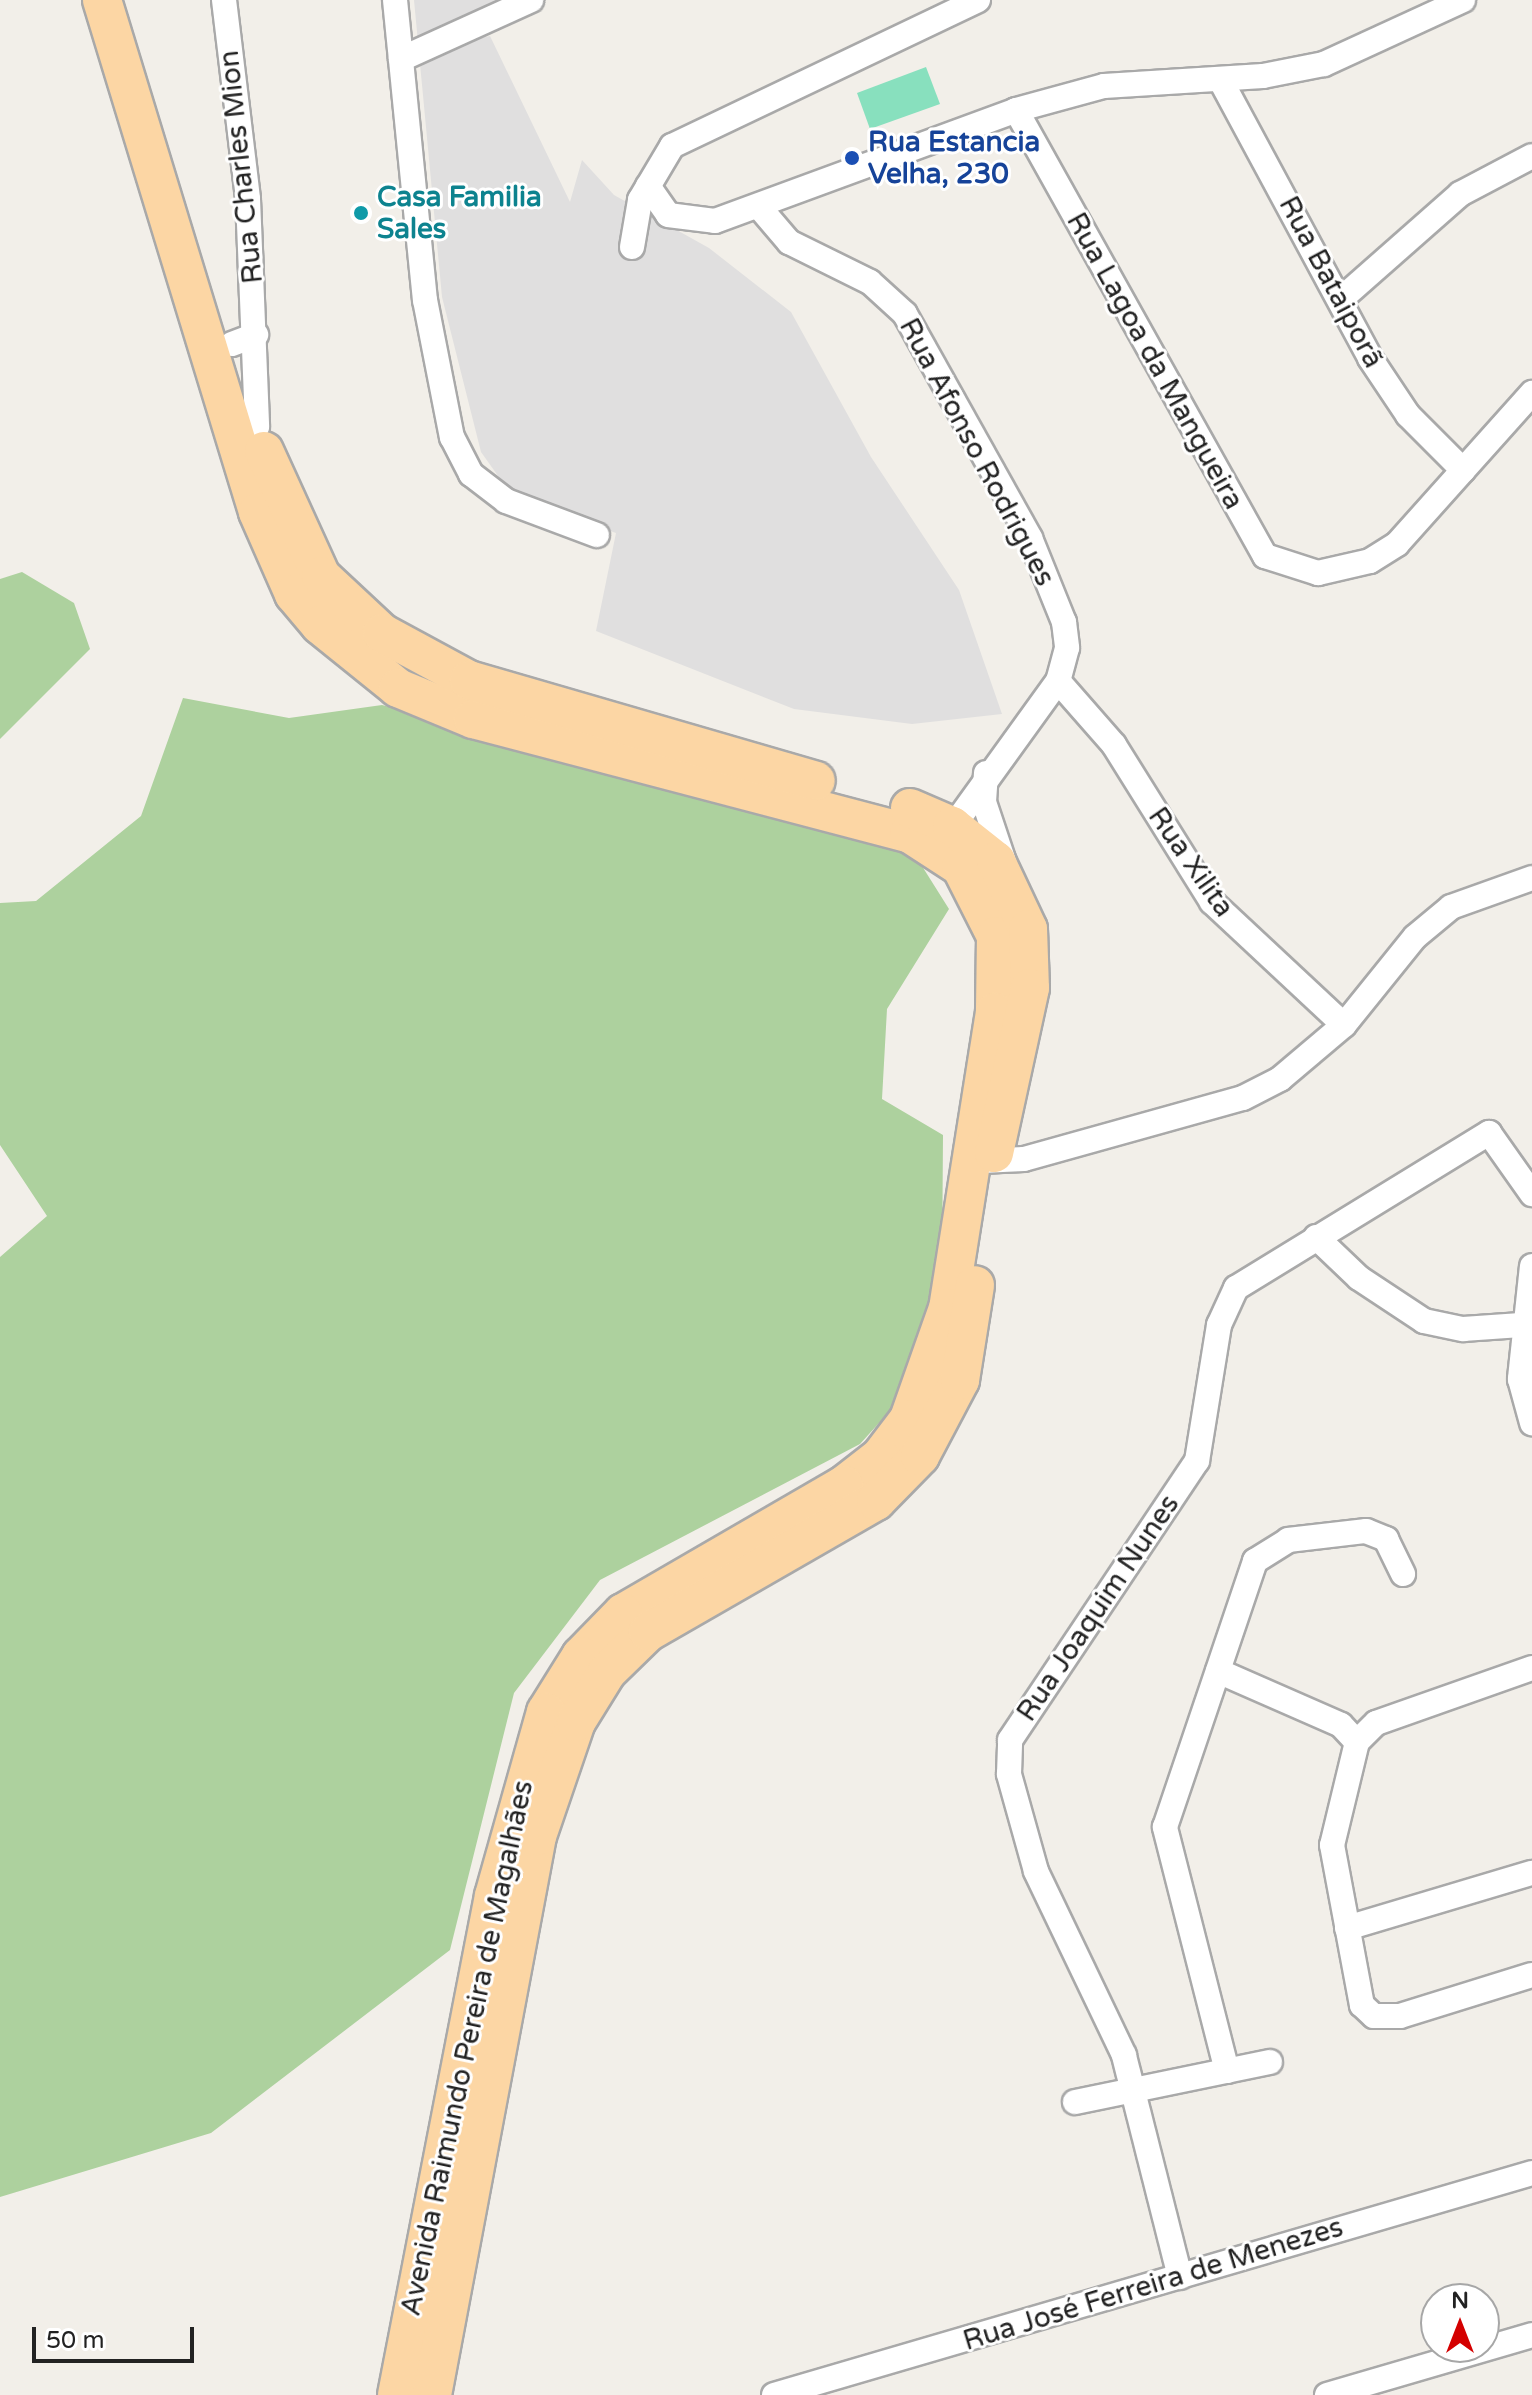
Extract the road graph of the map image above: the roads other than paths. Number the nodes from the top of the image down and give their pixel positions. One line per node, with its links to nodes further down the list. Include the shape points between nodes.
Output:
1 (102, 0): 22 (main road, Avenida Raimundo Pereira de Magalhães, via 258,512 294,594 320,625 398,688 473,719)
2 (128, 0): 16 (main road, Avenida Raimundo Pereira de Magalhães)
3 (224, 0): 16 (street, Rua Charles Mion)
4 (395, 0): 8 (street)
5 (531, 0): 8 (street)
6 (978, 0): 12 (street, via 684,139 663,155)
7 (1463, 0): 9 (street, via 1324,64)
8 (401, 59): 19 (street, via 425,300 452,437 471,474 506,501)
9 (1220, 79): 10 (street, via 1104,86); 15 (street, Rua Bataiporã)
10 (1016, 110): 13 (street); 18 (street, Rua Lagoa da Mangueira, via 1254,543 1279,564 1318,573 1370,561 1397,544)
11 (1532, 156): 15 (street, via 1460,194)
12 (648, 186): 13 (street, via 657,204 681,221 715,221); 14 (street)
13 (760, 208): 20 (street, Rua Afonso Rodrigues, via 789,242 870,282 905,314 1050,582 1064,622)
14 (632, 247)
15 (1341, 299): 18 (street, Rua Bataiporã, via 1408,415)
16 (244, 340): 22 (main road, Avenida Raimundo Pereira de Magalhães, via 257,427 278,493 321,576 382,633 469,680)
17 (1532, 393): 18 (street)
18 (1463, 470)
19 (597, 535)
20 (1060, 677): 21 (street); 25 (street, Rua Xilita, via 1114,745 1212,902)
21 (986, 771): 22 (street); 24 (street, via 984,802)
22 (946, 837): 24 (main road, Avenida Raimundo Pereira de Magalhães, via 996,861); 26 (main road, Avenida Raimundo Pereira de Magalhães, via 990,912 998,960 951,1125 951,1142)
23 (1532, 878): 25 (street, via 1451,907 1415,937)
24 (1015, 892): 26 (main road, Avenida Raimundo Pereira de Magalhães, via 1028,929 1030,988)
25 (1344, 1025): 26 (street, via 1280,1079 1243,1098)
26 (980, 1160): 46 (main road, Avenida Raimundo Pereira de Magalhães, via 948,1308 909,1419 880,1457 844,1485 623,1613 581,1656 546,1712 494,1896); 47 (main road, Avenida Raimundo Pereira de Magalhães, via 960,1380 920,1456 876,1501 648,1632 607,1672 576,1722 537,1836)
27 (1532, 1194): 28 (street, Rua Joaquim Nunes, via 1489,1133)
28 (1316, 1237): 30 (street, via 1359,1278 1424,1321 1463,1329); 41 (street, Rua Joaquim Nunes, via 1236,1288 1219,1325 1197,1461 1028,1709 1007,1753 1036,1871 1104,2006)
29 (1532, 1266): 30 (street)
30 (1521, 1325): 31 (street, via 1520,1379)
31 (1532, 1423)
32 (1403, 1574): 34 (street, via 1390,1545 1374,1533 1322,1534 1268,1548 1255,1561)
33 (1532, 1668): 35 (street, via 1395,1712)
34 (1218, 1671): 35 (street, via 1341,1725); 40 (street, via 1165,1827)
35 (1357, 1742): 37 (street, via 1332,1845)
36 (1532, 1873): 37 (street)
37 (1347, 1928): 38 (street, via 1362,2005 1383,2019)
38 (1532, 1975)
39 (1270, 2062): 40 (street)
40 (1227, 2071): 41 (street)
41 (1135, 2089): 42 (street); 44 (street, Rua Joaquim Nunes)
42 (1075, 2102)
43 (1532, 2173): 44 (street, Rua José Ferreira de Menezes)
44 (1180, 2277): 48 (street, Rua José Ferreira de Menezes)
45 (1532, 2335): 49 (street)
46 (397, 2395)
47 (432, 2395)
48 (774, 2395)
49 (1327, 2395)

